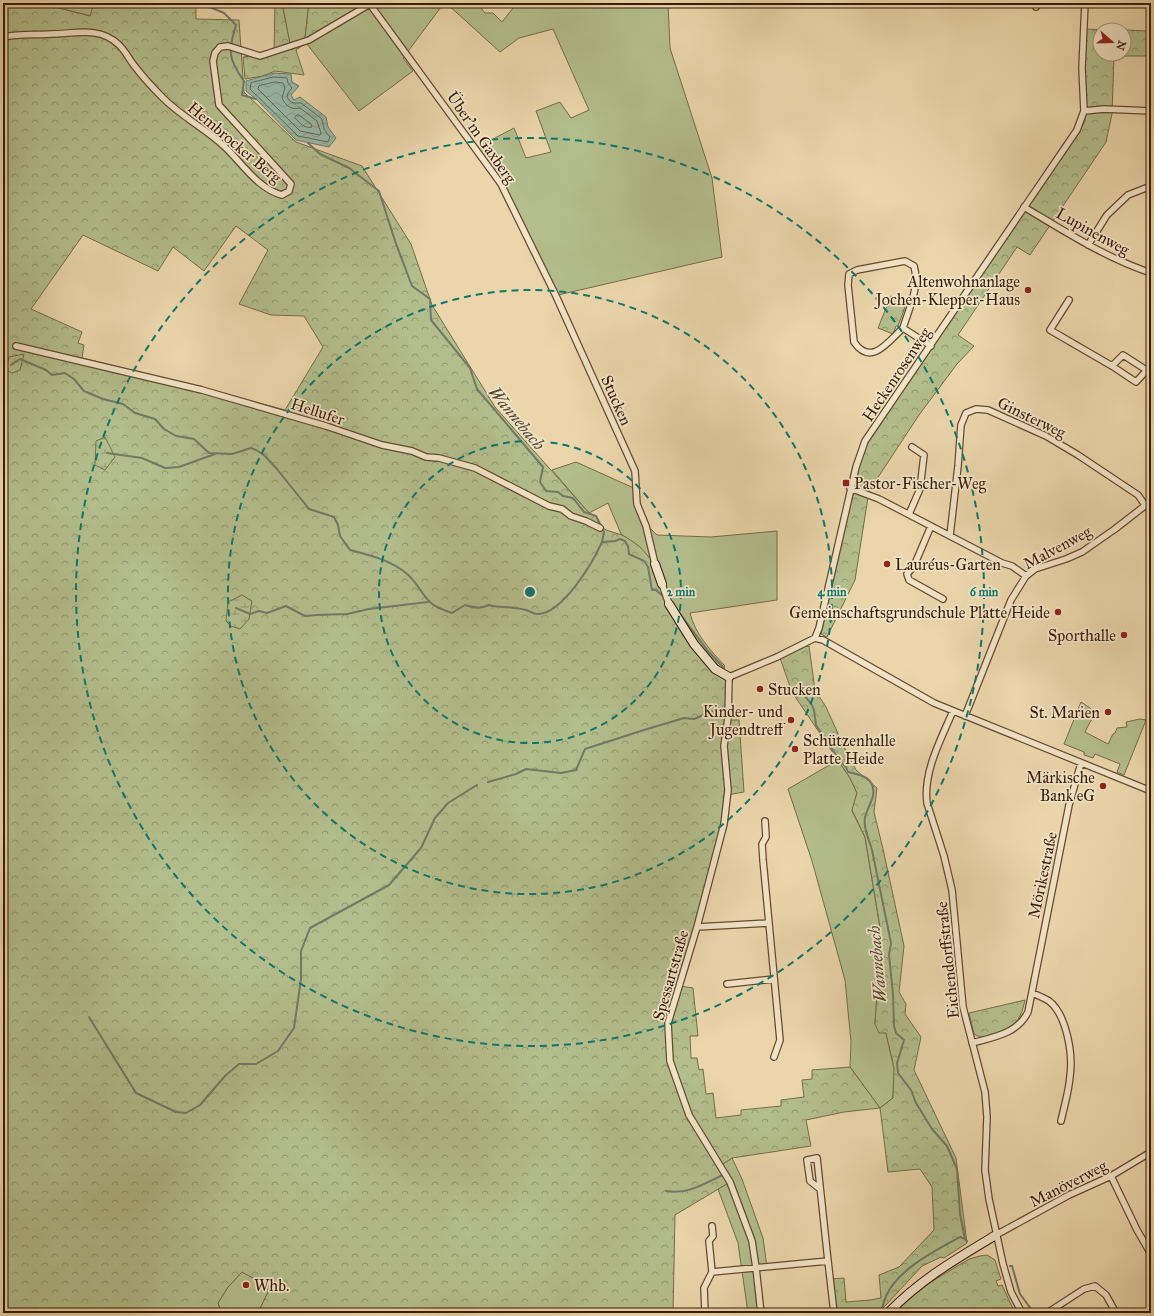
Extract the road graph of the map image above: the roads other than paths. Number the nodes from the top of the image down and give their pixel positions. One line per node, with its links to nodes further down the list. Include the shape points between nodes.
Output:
1 (369, 3): 3 (street, Hembrocker Berg, via 309,40 260,56 228,46 220,47 215,53 213,61 219,105 291,184 289,191 282,195 272,192 247,171 224,146 181,115 152,88 119,45 110,38 86,32); 10 (street, Über'm Gaxberg, via 501,184)
2 (1085, 3): 4 (street, via 1082,68)
3 (3, 37)
4 (1084, 111): 5 (street); 7 (street, Heckenrosenweg, via 1077,130)
5 (1151, 111)
6 (1151, 186): 8 (street, via 1128,195 1107,215)
7 (1024, 207): 8 (street, Lupinenweg); 14 (street, Heckenrosenweg)
8 (1088, 245): 9 (street, Lupinenweg, via 1125,264)
9 (1151, 273)
10 (556, 296): 25 (street, Stucken, via 635,471 637,504 646,526)
11 (1069, 300): 15 (street, via 1050,330)
12 (903, 328): 12 (street, via 915,287 914,266 905,261 856,270 849,274 854,342 859,350 877,352); 14 (street)
13 (16, 346): 23 (street, Hellufer, via 202,390 326,426 382,446 412,451 426,457 475,468 549,506 562,509 571,516)
14 (931, 346): 18 (street, Heckenrosenweg, via 865,441)
15 (1112, 366): 16 (street, via 1136,382); 16 (street, via 1123,355)
16 (1149, 371)
17 (912, 447): 21 (street, via 924,455 920,489)
18 (850, 488): 21 (street); 30 (street, Heckenrosenweg)
19 (1151, 501): 20 (street, Malvenweg)
20 (1145, 506): 24 (street, Ginsterweg, via 1138,495 1046,436 988,410 976,409 966,413 961,425); 26 (street, Malvenweg, via 1082,552 1035,569)
21 (909, 514): 22 (street)
22 (931, 526): 24 (street); 28 (street, via 914,566 907,574 909,580)
23 (600, 528)
24 (950, 536): 26 (street, via 1012,566)
25 (655, 564): 27 (street)
26 (1026, 576): 33 (street, Malvenweg, via 1010,600)
27 (662, 584): 29 (street)
28 (943, 599)
29 (669, 604): 31 (street, via 694,644 715,669)
30 (815, 638): 31 (street); 32 (street, via 823,640 926,700)
31 (729, 677): 38 (street, Spessartstraße, via 724,746 728,790 724,824)
32 (953, 711): 33 (street); 42 (street, Eichendorffstraße, via 930,768 926,794 952,890 961,992)
33 (965, 716): 34 (street)
34 (1081, 763): 35 (street); 41 (street, Mörikestraße, via 1069,805)
35 (1151, 791)
36 (765, 822): 37 (street, via 766,837 762,844)
37 (769, 923): 38 (street); 39 (street)
38 (697, 927): 52 (street, Spessartstraße, via 668,1023 670,1061 689,1115 730,1182 752,1241)
39 (774, 979): 40 (street); 43 (street, via 780,1040)
40 (727, 984)
41 (1032, 993): 42 (street, Mörikestraße, via 1028,1012 1018,1025 1005,1034); 44 (street, via 1049,1002 1059,1013 1071,1055 1070,1076)
42 (972, 1043): 49 (street, Eichendorffstraße, via 986,1105 985,1170)
43 (774, 1057)
44 (1061, 1121)
45 (1151, 1152): 46 (street, Manöverweg)
46 (1111, 1176): 49 (street, Manöverweg, via 1069,1195); 50 (street)
47 (820, 1189): 47 (street, via 817,1158 807,1160 810,1181); 51 (street)
48 (712, 1226): 53 (street, via 713,1236 709,1241)
49 (996, 1235): 57 (street, via 933,1273); 58 (street, Eichendorffstraße, via 1010,1292)
50 (1151, 1254)
51 (828, 1261): 52 (street); 56 (street)
52 (756, 1268): 53 (street); 55 (street, Spessartstraße)
53 (712, 1272): 54 (street, via 704,1288)
54 (705, 1313)
55 (761, 1313)
56 (834, 1313)
57 (888, 1313)
58 (1022, 1313)
59 (1047, 1313): 60 (street, via 1084,1289 1095,1286 1106,1295)
60 (1116, 1313)

